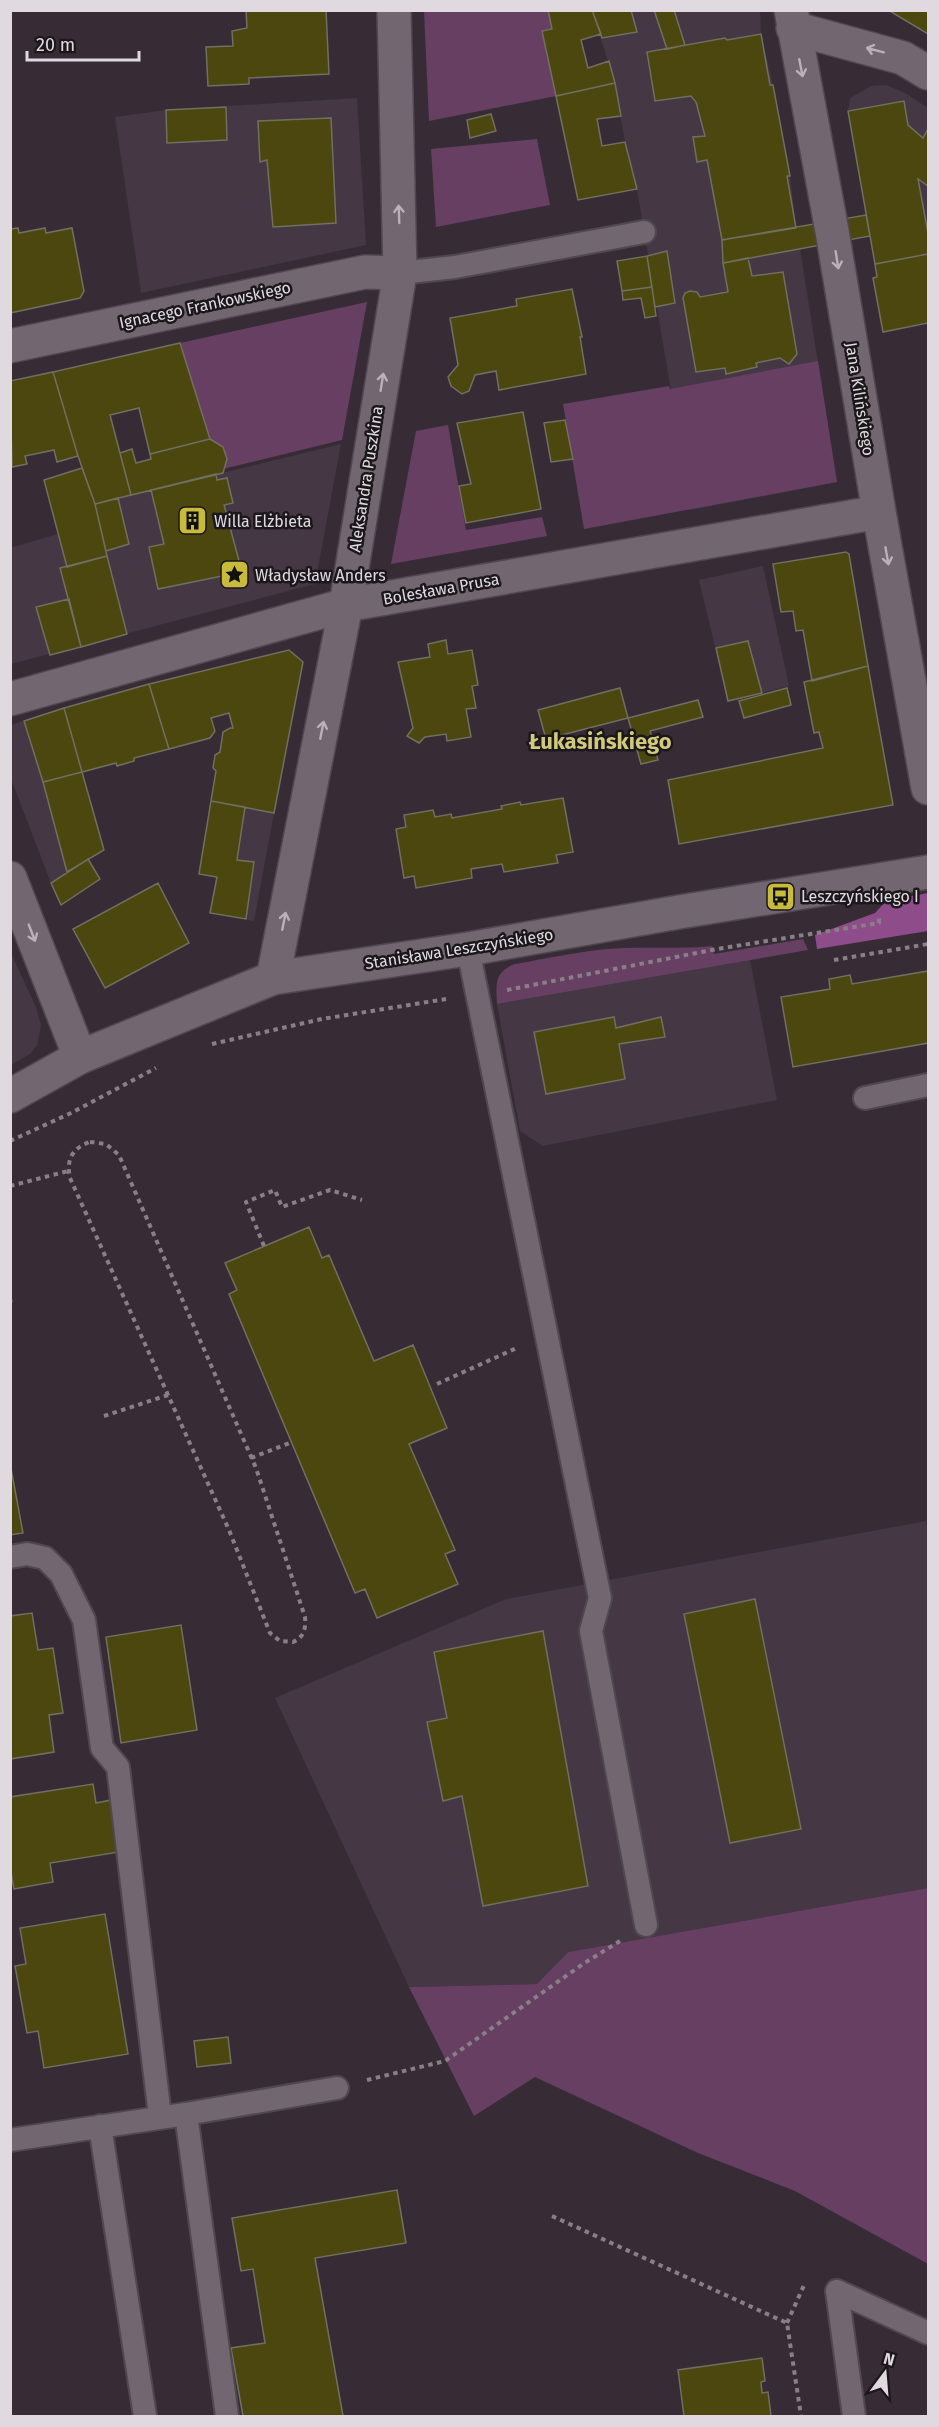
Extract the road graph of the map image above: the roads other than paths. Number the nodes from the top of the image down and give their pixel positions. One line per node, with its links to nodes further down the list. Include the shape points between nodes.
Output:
1 (394, 10): 5 (street, Aleksandra Puszkina, one-way to 1)
2 (792, 19): 3 (street, one-way to 2, via 903,58); 7 (street, Jana Kilińskiego, one-way to 7)
3 (928, 73)
4 (644, 232): 5 (lane, via 455,267)
5 (400, 273): 6 (street, Ignacego Frankowskiego, via 365,272); 8 (street, Aleksandra Puszkina, one-way to 5)
6 (10, 346)
7 (879, 512): 8 (street, Bolesława Prusa); 10 (street, Jana Kilińskiego, one-way to 10)
8 (346, 605): 9 (street, Bolesława Prusa); 14 (street, Aleksandra Puszkina, one-way to 8)
9 (10, 699)
10 (928, 788)
11 (928, 872): 13 (street, Stanisława Leszczyńskiego)
12 (10, 878): 15 (street, one-way to 15)
13 (468, 949): 14 (street, Stanisława Leszczyńskiego); 20 (lane, via 600,1598 591,1631)
14 (273, 978): 15 (street, Stanisława Leszczyńskiego)
15 (80, 1057): 17 (street, Stanisława Leszczyńskiego)
16 (928, 1085): 18 (lane)
17 (10, 1096)
18 (865, 1098)
19 (10, 1557): 23 (lane, via 27,1554 45,1558 61,1574 84,1620 102,1748 118,1767)
20 (646, 1925)
21 (337, 2088): 22 (lane)
22 (186, 2114): 23 (lane); 28 (lane)
23 (160, 2116): 24 (lane)
24 (100, 2126): 25 (lane); 27 (lane)
25 (10, 2140)
26 (928, 2333): 29 (lane, via 837,2291)
27 (145, 2416)
28 (226, 2416)
29 (854, 2416)

